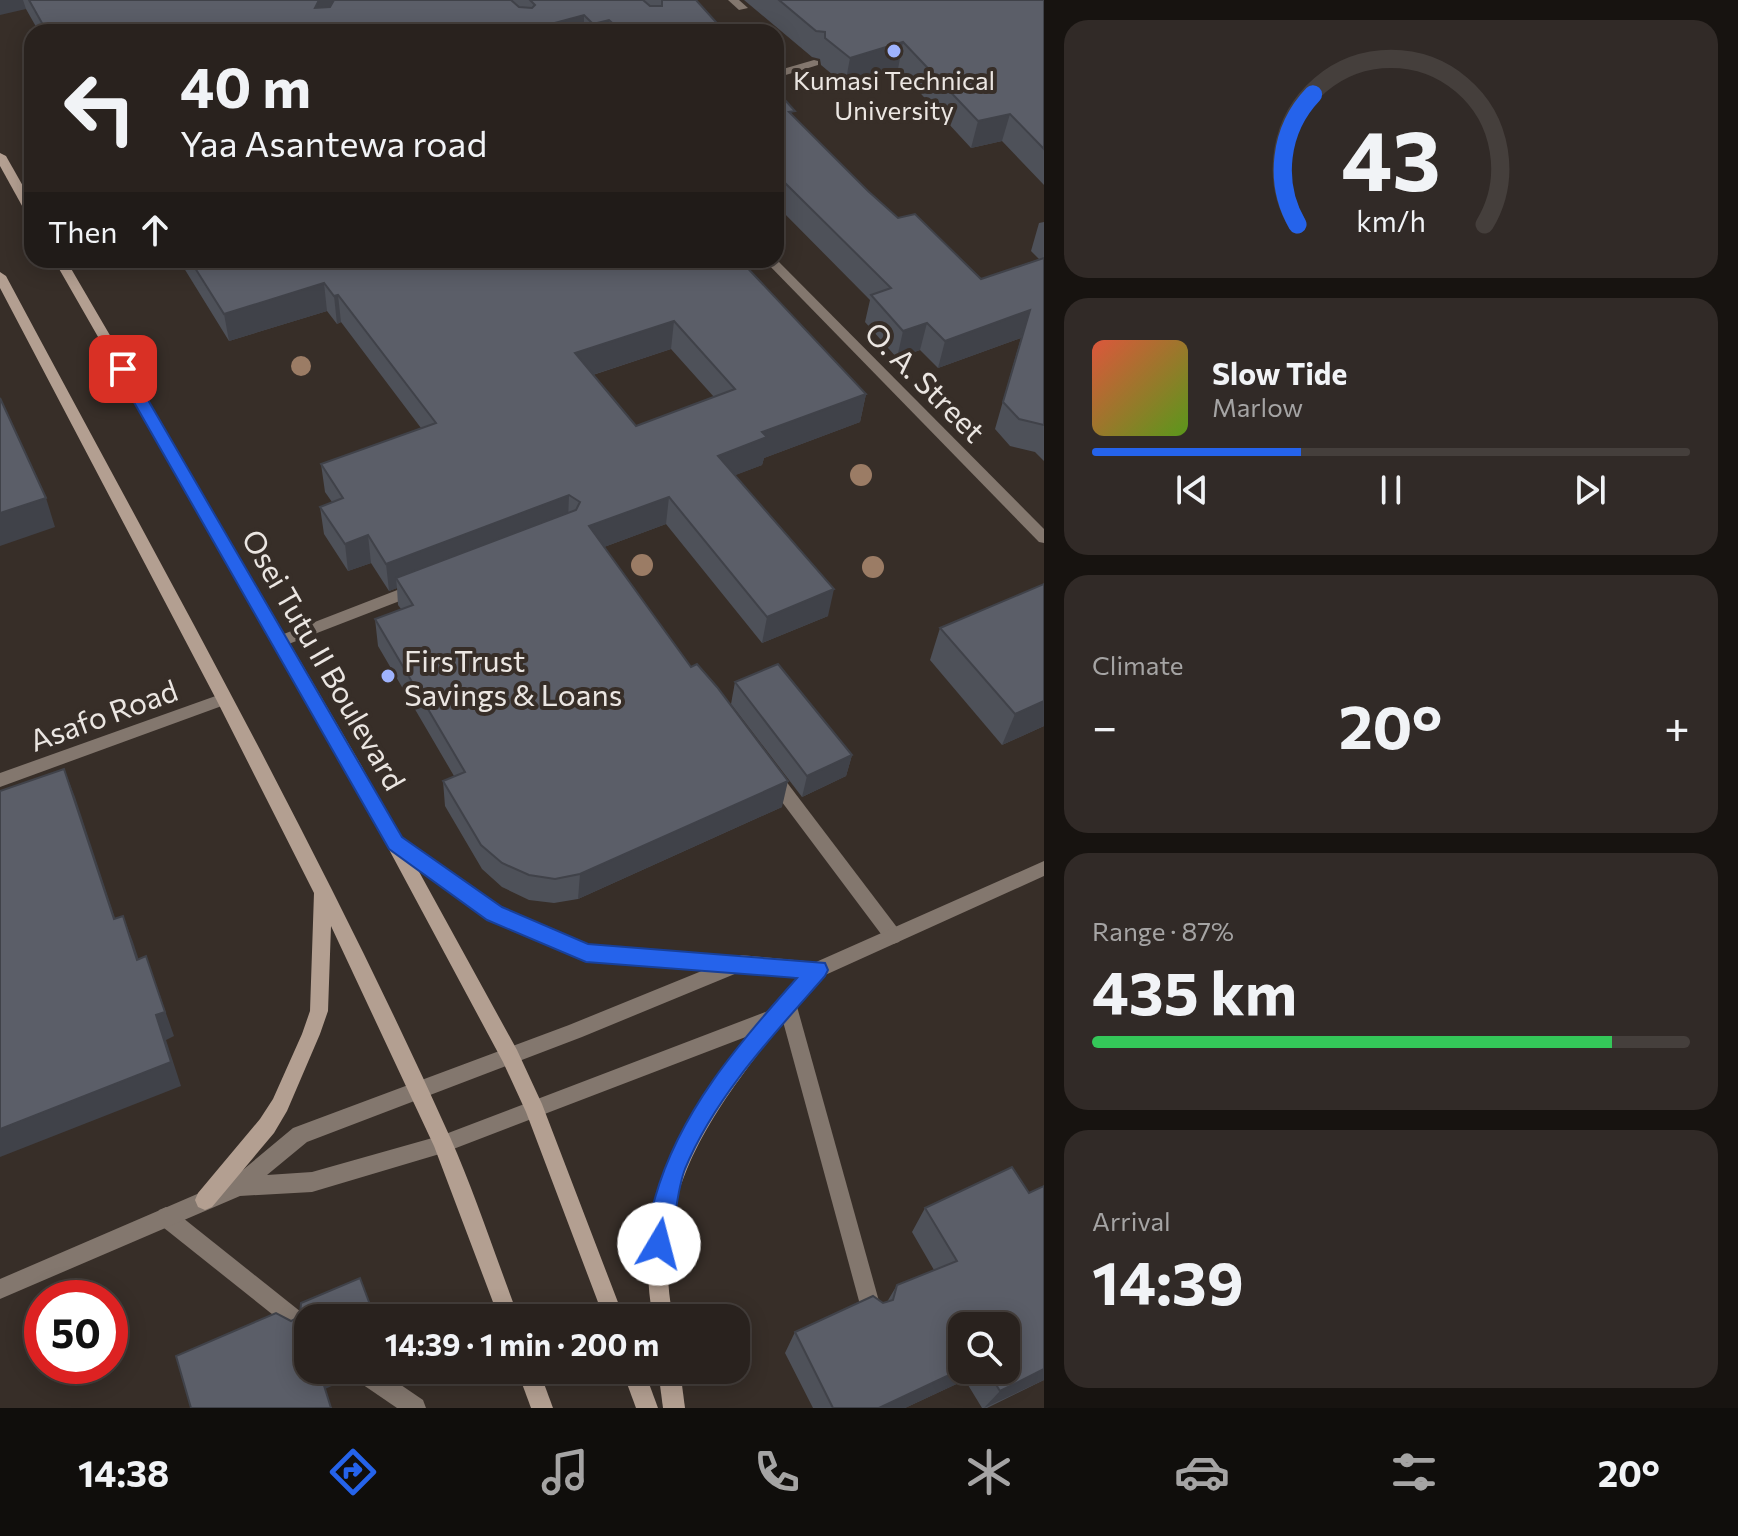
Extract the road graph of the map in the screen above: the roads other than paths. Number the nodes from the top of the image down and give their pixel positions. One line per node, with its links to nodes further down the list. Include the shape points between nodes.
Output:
1 (733, 0): 2 (street)
2 (743, 8)
3 (814, 63): 4 (street)
4 (784, 72)
5 (0, 156): 6 (main road)
6 (24, 199)
7 (65, 268): 12 (main road, Osei Tutu II Boulevard)
8 (778, 268): 10 (street, O. A. Street)
9 (0, 276): 13 (main road)
10 (1044, 538)
11 (428, 584): 12 (street)
12 (281, 641): 16 (main road, Osei Tutu II Boulevard)
13 (224, 699): 15 (street, Asafo Road); 18 (main road)
14 (761, 760): 19 (street)
15 (0, 780)
16 (395, 843): 20 (main road, via 494,914 586,953); 23 (main road, Osei Tutu II Boulevard)
17 (1044, 868): 19 (street)
18 (323, 891): 24 (main road); 28 (main road, via 319,1011 311,1034 267,1126)
19 (893, 936): 21 (street)
20 (741, 963): 21 (street); 23 (street)
21 (817, 970): 22 (street)
22 (781, 1010): 25 (street); 33 (main road, via 709,1102 675,1166 661,1217 656,1271); 34 (street)
23 (510, 1056): 24 (street); 25 (main road, Osei Tutu II Boulevard)
24 (419, 1091): 26 (main road); 27 (street, via 300,1135)
25 (535, 1110): 26 (street); 32 (main road, Osei Tutu II Boulevard)
26 (443, 1144): 27 (street, via 312,1182); 31 (main road)
27 (239, 1186): 28 (street)
28 (205, 1200): 29 (street)
29 (166, 1217): 30 (street); 35 (street)
30 (0, 1289)
31 (504, 1304)
32 (609, 1304)
33 (661, 1304)
34 (872, 1312)
35 (294, 1319)
36 (381, 1384): 40 (street)
37 (533, 1384): 41 (main road)
38 (638, 1384): 42 (main road)
39 (671, 1384): 43 (main road)
40 (415, 1408)
41 (542, 1408)
42 (647, 1408)
43 (674, 1408)

